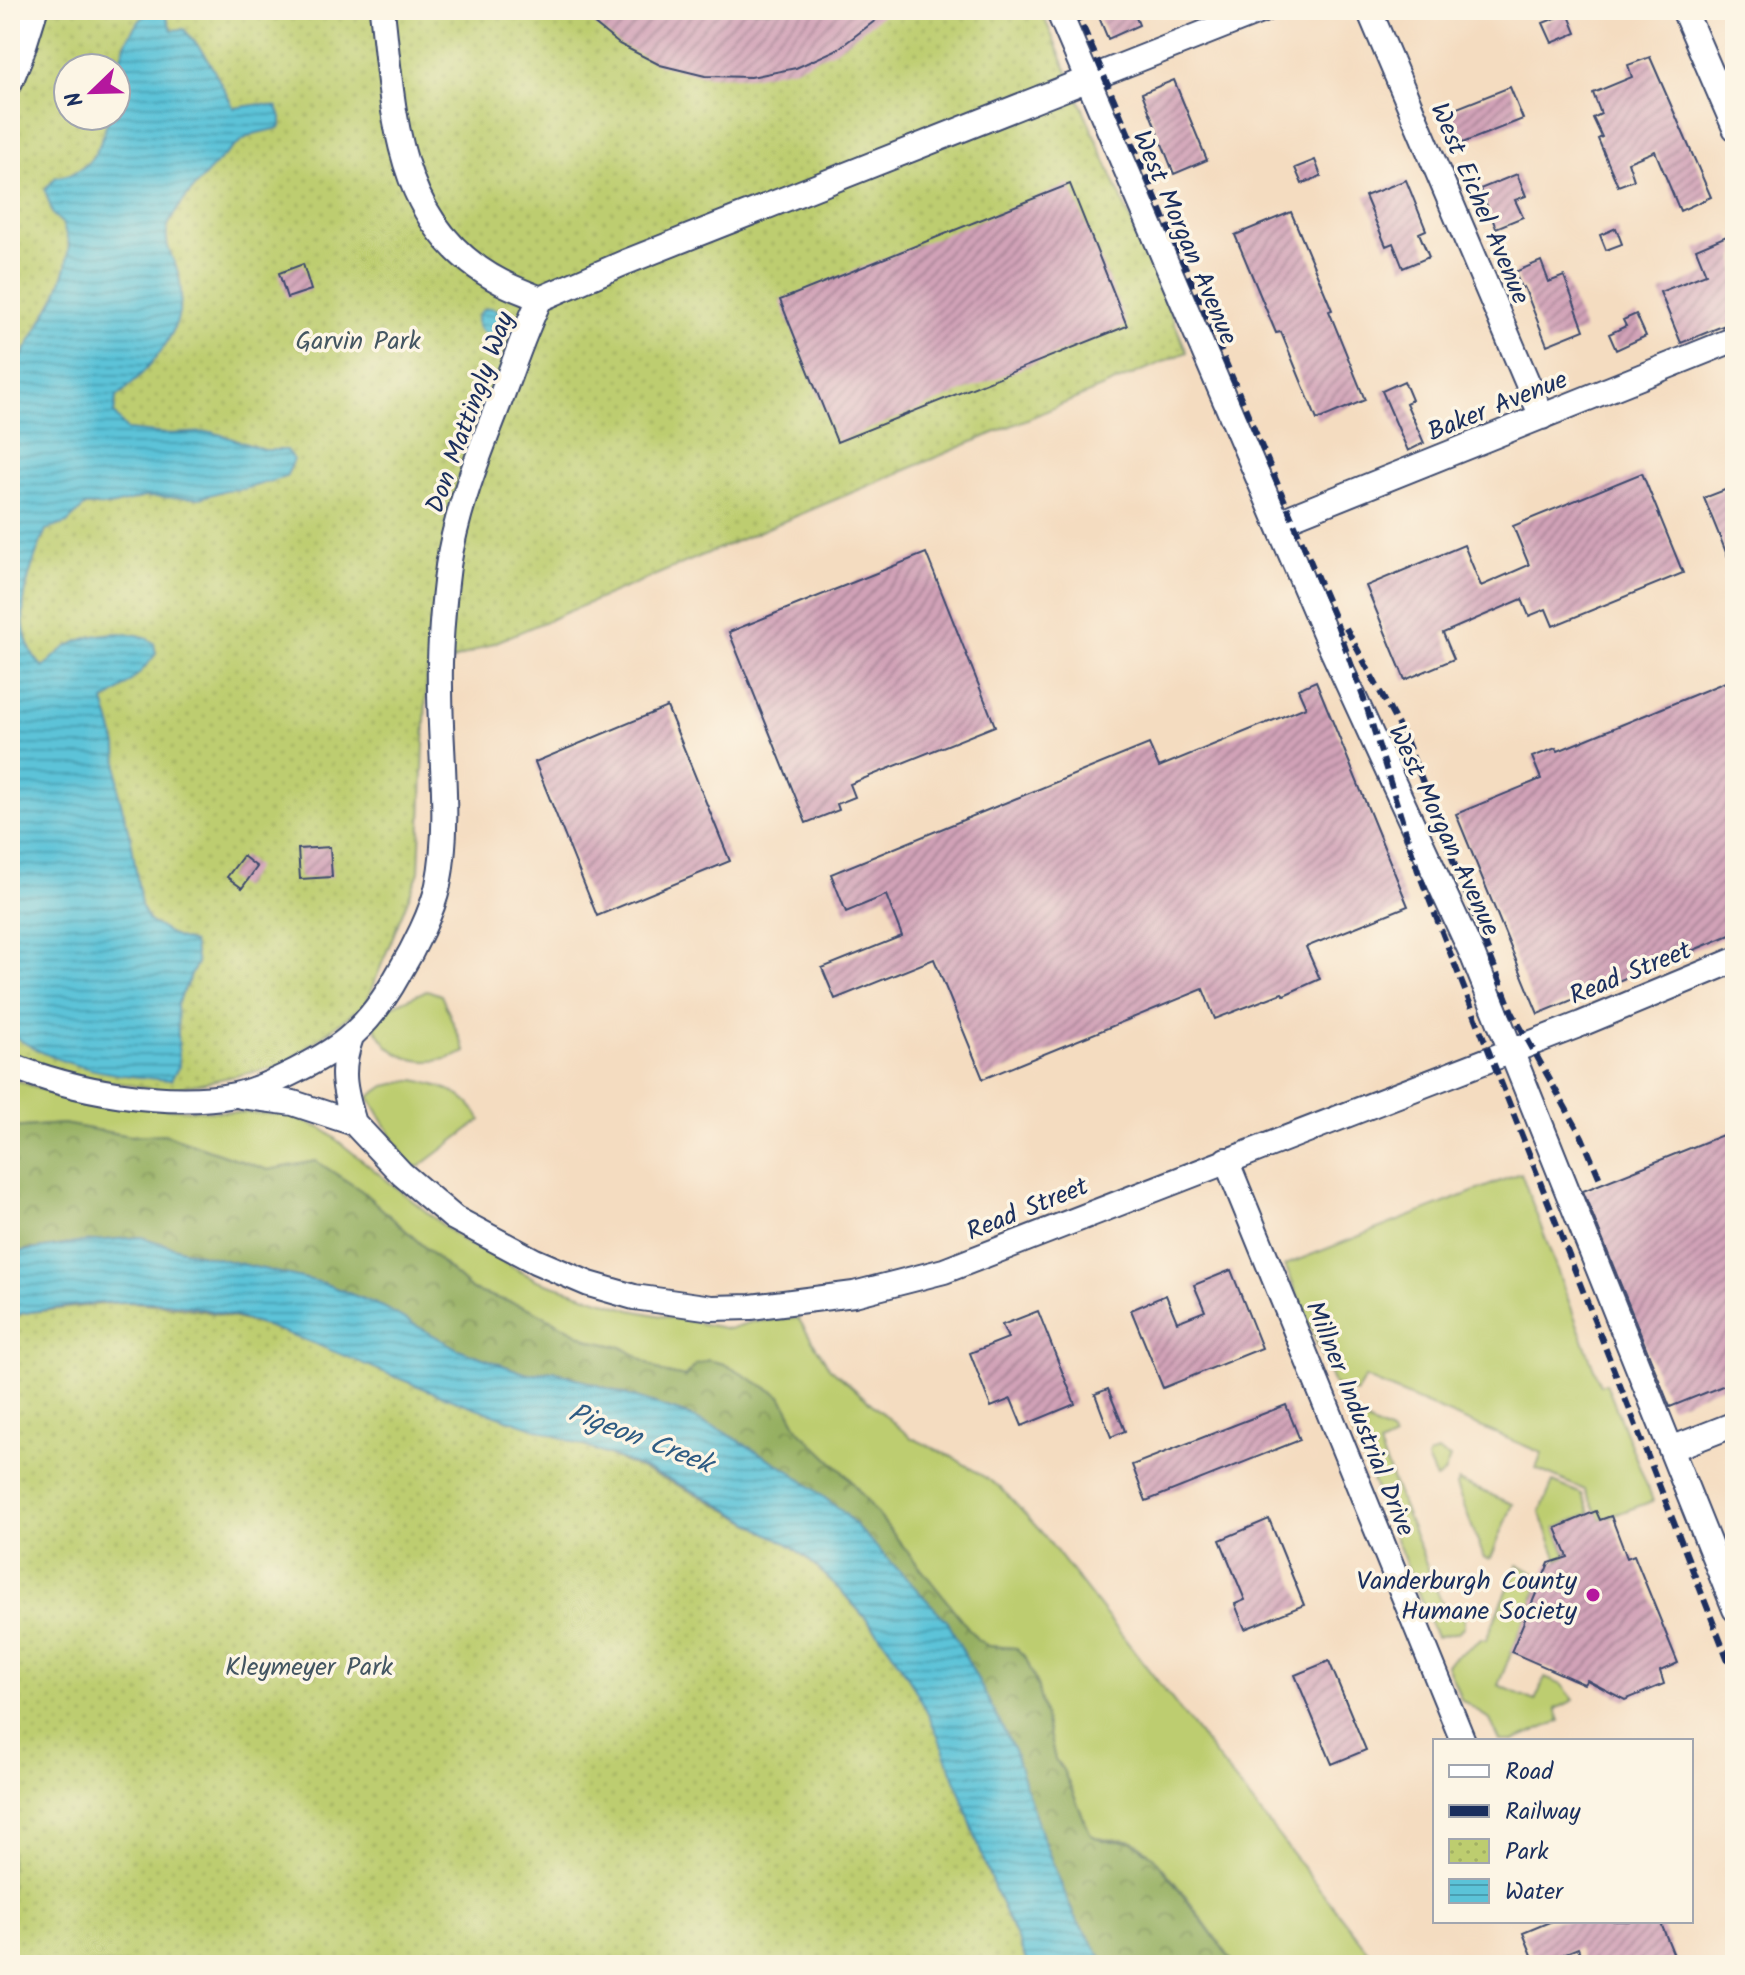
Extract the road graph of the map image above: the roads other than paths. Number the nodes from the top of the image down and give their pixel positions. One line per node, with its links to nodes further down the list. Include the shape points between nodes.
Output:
1 (35, 10): 8 (street)
2 (382, 10): 10 (street, via 400,144 417,197 450,245 500,282)
3 (1058, 10): 7 (street, West Morgan Avenue)
4 (1263, 10): 7 (street, Don Mattingly Way)
5 (1369, 10): 12 (street, West Eichel Avenue)
6 (1684, 10): 9 (street)
7 (1090, 80): 10 (street, Don Mattingly Way); 13 (street, West Morgan Avenue)
8 (10, 82)
9 (1735, 128)
10 (540, 299): 15 (street, Don Mattingly Way, via 469,479 448,566 440,660 445,811 438,888 400,972)
11 (1735, 339): 12 (street, Baker Avenue)
12 (1542, 417): 13 (street, Baker Avenue)
13 (1279, 522): 16 (street, West Morgan Avenue)
14 (1735, 960): 16 (street, Read Street)
15 (351, 1037): 18 (street, Don Mattingly Way, via 298,1070); 19 (street, Read Street, via 343,1073)
16 (1511, 1049): 20 (street, Read Street); 22 (street, West Morgan Avenue)
17 (10, 1065): 18 (street, Don Mattingly Way, via 100,1091 167,1098)
18 (235, 1095): 19 (street, Read Street, via 293,1103)
19 (354, 1123): 20 (street, Read Street, via 435,1204 482,1234 589,1284 656,1302 712,1308 854,1294 906,1283)
20 (1226, 1160): 24 (street, Millner Industrial Drive)
21 (1735, 1424): 22 (street)
22 (1671, 1449): 23 (street, West Morgan Avenue)
23 (1735, 1609)
24 (1462, 1739)

